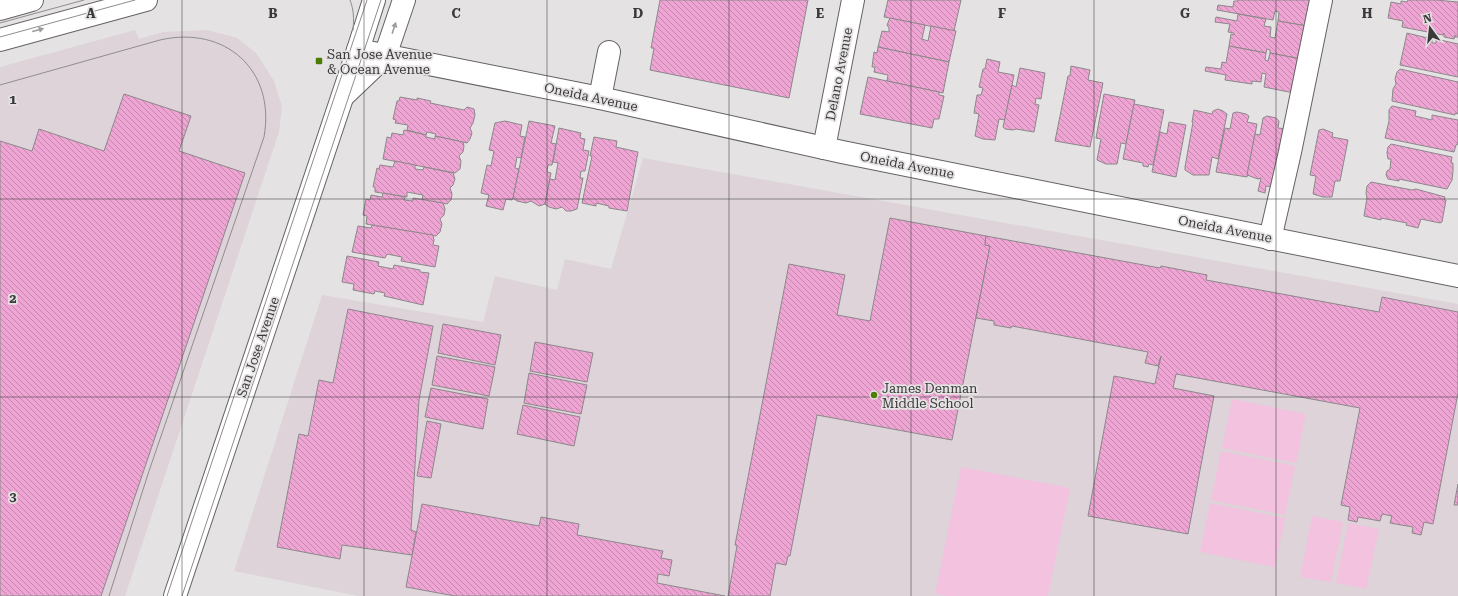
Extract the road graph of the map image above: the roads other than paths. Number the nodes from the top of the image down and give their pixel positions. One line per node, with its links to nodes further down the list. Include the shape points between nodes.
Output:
1 (32, 0): 7 (street)
2 (146, 0): 8 (street, one-way to 2)
3 (374, 0): 9 (street, San Jose Avenue)
4 (404, 0): 11 (street, San Jose Avenue, one-way to 4)
5 (853, 0): 14 (street, Delano Avenue)
6 (1321, 0): 15 (street)
7 (0, 9)
8 (0, 40)
9 (358, 50): 11 (street, Oneida Avenue); 12 (street, San Jose Avenue)
10 (609, 52): 13 (street)
11 (385, 56): 12 (street, San Jose Avenue); 13 (street, Oneida Avenue)
12 (342, 98): 17 (street, San Jose Avenue)
13 (600, 98): 14 (street, Oneida Avenue)
14 (824, 148): 15 (street, Oneida Avenue)
15 (1270, 239): 16 (street, Oneida Avenue)
16 (1458, 276)
17 (175, 596)

